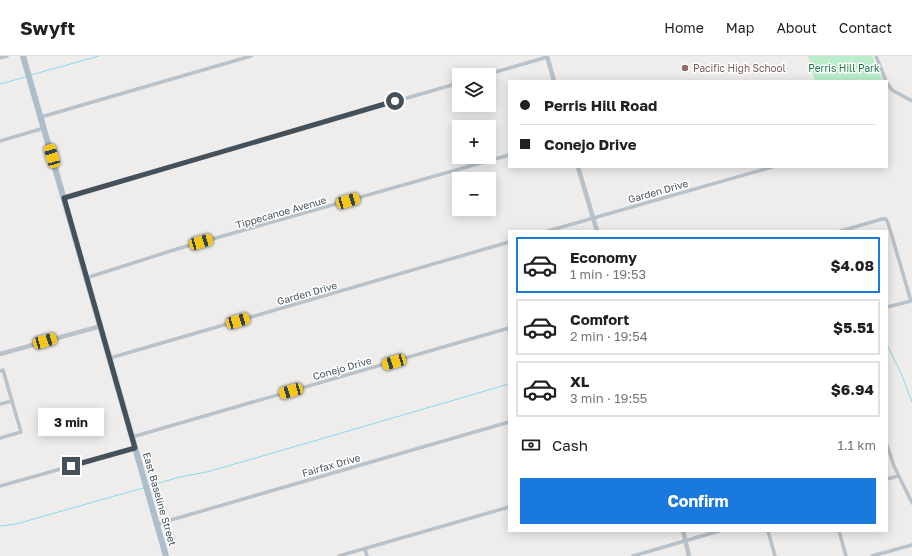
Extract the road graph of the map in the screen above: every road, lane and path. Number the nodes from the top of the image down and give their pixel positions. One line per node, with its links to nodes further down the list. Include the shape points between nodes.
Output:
1 (7, 56): 6 (street)
2 (23, 56): 13 (main road, East Baseline Street)
3 (251, 56): 13 (street)
4 (547, 56): 7 (street); 8 (street)
5 (876, 56): 9 (street)
6 (0, 58)
7 (496, 72)
8 (554, 80)
9 (885, 80)
10 (452, 85): 19 (street)
11 (888, 85): 12 (street, via 892,90)
12 (912, 101)
13 (41, 117): 14 (main road, East Baseline Street)
14 (44, 128): 15 (street); 19 (main road, East Baseline Street)
15 (0, 141)
16 (508, 155): 25 (street, Tippecanoe Avenue, via 184,247)
17 (578, 168): 20 (street)
18 (768, 168): 20 (street, Garden Drive)
19 (64, 198): 25 (main road, East Baseline Street)
20 (593, 218): 21 (street, Garden Drive); 22 (street)
21 (551, 230)
22 (597, 230)
23 (844, 230): 26 (street, via 882,219 888,222 911,300)
24 (508, 242): 30 (street, Garden Drive)
25 (86, 278): 27 (main road, East Baseline Street)
26 (888, 307)
27 (100, 326): 29 (street); 30 (main road, East Baseline Street)
28 (508, 328): 35 (street, Conejo Drive)
29 (0, 354)
30 (110, 358): 35 (main road, East Baseline Street)
31 (0, 371): 32 (street, via 3,370)
32 (12, 401): 33 (street); 36 (street, via 21,432)
33 (0, 404)
34 (508, 422): 44 (street, Fairfax Drive)
35 (132, 437): 37 (main road, East Baseline Street)
36 (0, 438)
37 (135, 448): 41 (street); 44 (main road, East Baseline Street)
38 (888, 448): 39 (street)
39 (898, 476): 40 (street); 42 (street)
40 (888, 479)
41 (0, 486)
42 (912, 503)
43 (508, 507): 51 (street)
44 (157, 524): 52 (main road, East Baseline Street)
45 (683, 532): 49 (street)
46 (716, 532): 49 (street)
47 (768, 532): 57 (street)
48 (839, 532): 58 (street)
49 (685, 541): 55 (street); 56 (street)
50 (912, 545): 59 (street)
51 (365, 549): 53 (street); 54 (street)
52 (166, 556)
53 (339, 556)
54 (367, 556)
55 (633, 556)
56 (689, 556)
57 (775, 556)
58 (846, 556)
59 (872, 556)

